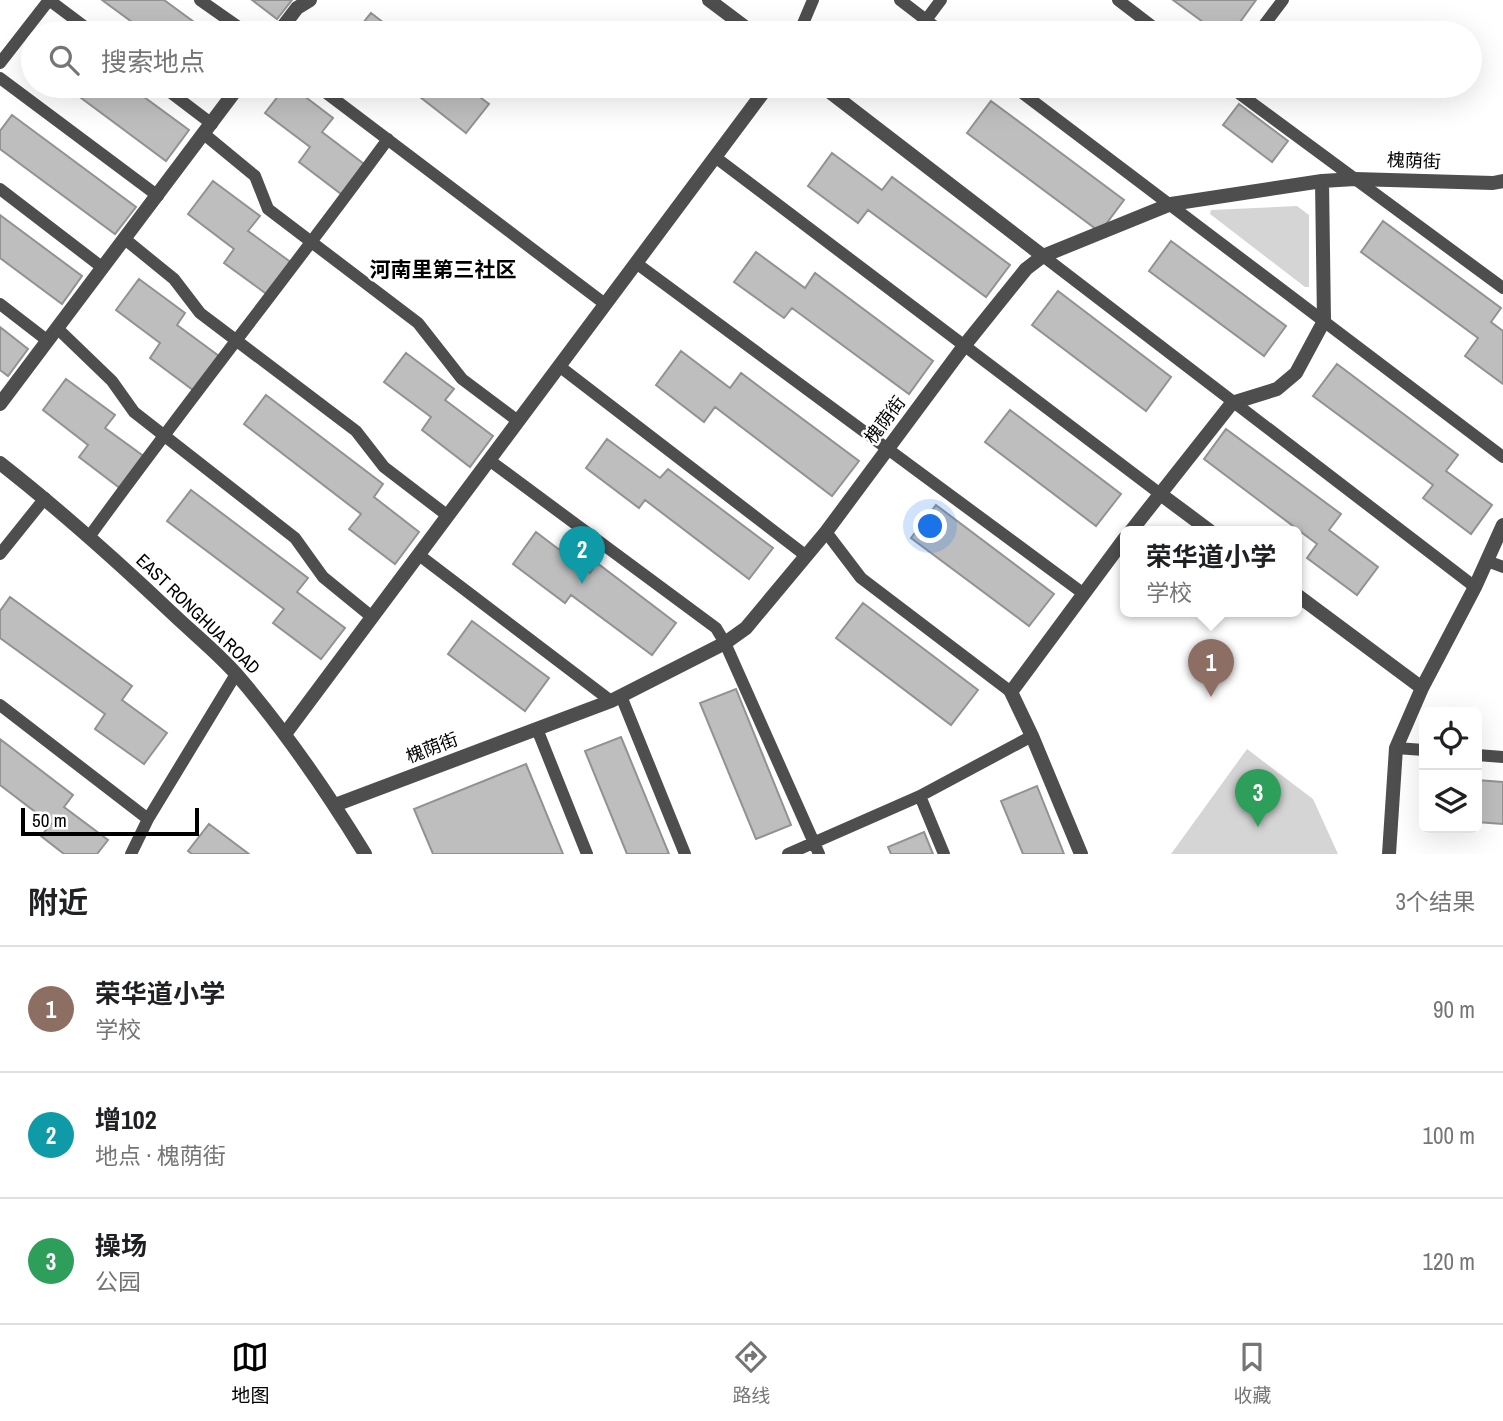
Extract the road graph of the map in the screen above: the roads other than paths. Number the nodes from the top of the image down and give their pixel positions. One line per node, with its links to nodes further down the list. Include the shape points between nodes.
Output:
1 (49, 0): 11 (lane); 12 (lane)
2 (200, 0): 13 (lane)
3 (310, 0): 14 (street)
4 (709, 0): 15 (street)
5 (813, 0): 16 (lane)
6 (900, 0): 10 (lane)
7 (941, 0): 10 (lane)
8 (1118, 0): 17 (lane)
9 (1283, 0): 18 (lane)
10 (926, 20)
11 (33, 21)
12 (77, 21)
13 (230, 21)
14 (288, 21)
15 (737, 21)
16 (804, 21)
17 (1145, 21)
18 (1267, 21)
19 (21, 36): 20 (lane)
20 (0, 63)
21 (0, 78): 22 (lane)
22 (21, 94)
23 (27, 98): 38 (lane)
24 (175, 98): 31 (lane)
25 (231, 98): 31 (street)
26 (333, 98): 32 (lane)
27 (759, 98): 33 (street)
28 (838, 98): 42 (street)
29 (1029, 98): 39 (lane)
30 (1245, 98): 34 (lane)
31 (208, 129): 38 (street); 41 (lane, via 255,176 268,209)
32 (388, 139): 41 (lane); 47 (lane)
33 (715, 157): 43 (street); 52 (lane)
34 (1355, 179): 35 (street, 槐荫街); 36 (street, 槐荫街); 45 (lane)
35 (1322, 181): 39 (street, 槐荫街); 48 (street)
36 (1503, 181)
37 (0, 189): 44 (lane)
38 (158, 196): 40 (street)
39 (1171, 204): 42 (street, 槐荫街); 48 (lane)
40 (126, 240): 44 (street); 50 (lane, via 173,279 200,313)
41 (311, 243): 50 (lane); 56 (lane, via 418,323 463,379)
42 (1043, 256): 52 (street, 槐荫街, via 1026,269); 54 (lane)
43 (636, 263): 47 (street); 58 (lane)
44 (103, 268): 49 (street)
45 (1503, 288)
46 (0, 304): 51 (lane)
47 (605, 304): 53 (street)
48 (1324, 321): 54 (street, via 1296,373 1277,389); 59 (lane)
49 (57, 328): 51 (street); 57 (lane)
50 (235, 340): 57 (lane); 64 (lane, via 356,431 384,467)
51 (48, 341): 55 (street)
52 (964, 346): 58 (street, 槐荫街); 62 (lane)
53 (559, 366): 56 (street); 73 (lane)
54 (1232, 403): 62 (street); 76 (lane)
55 (0, 404)
56 (518, 421): 60 (street)
57 (162, 436): 69 (lane); 79 (lane, via 295,538 323,577)
58 (887, 450): 68 (street, 槐荫街); 77 (lane)
59 (1503, 457)
60 (489, 460): 64 (street); 80 (lane, via 716,628)
61 (0, 463): 63 (street, EAST RONGHUA ROAD)
62 (1159, 493): 66 (street); 67 (street)
63 (45, 498): 69 (street, EAST RONGHUA ROAD); 71 (lane)
64 (448, 516): 72 (street)
65 (1503, 525): 74 (street)
66 (1135, 526)
67 (1203, 526)
68 (826, 532): 73 (street, 槐荫街); 83 (lane, via 861,578)
69 (89, 537): 81 (street, EAST RONGHUA ROAD)
70 (1120, 545): 77 (street)
71 (0, 554)
72 (419, 555): 79 (street); 84 (lane)
73 (805, 555): 80 (street, 槐荫街, via 746,628)
74 (1487, 561): 75 (lane); 76 (street)
75 (1503, 567)
76 (1475, 587): 82 (street)
77 (1084, 594): 83 (street)
78 (1302, 599): 82 (street)
79 (372, 617): 87 (street)
80 (725, 643): 84 (street, 槐荫街); 96 (lane)
81 (236, 674): 87 (street, EAST RONGHUA ROAD); 95 (lane)
82 (1422, 688): 89 (street)
83 (1011, 692): 88 (street)
84 (616, 698): 86 (street, 槐荫街); 100 (lane)
85 (0, 705): 95 (lane)
86 (537, 729): 94 (street, 槐荫街); 99 (lane)
87 (285, 734): 94 (street, EAST RONGHUA ROAD)
88 (1032, 736): 93 (lane); 103 (street)
89 (1396, 748): 90 (lane); 104 (street)
90 (1419, 750)
91 (1482, 755): 92 (lane)
92 (1503, 757)
93 (920, 796): 96 (lane); 102 (lane)
94 (335, 805): 98 (street, EAST RONGHUA ROAD)
95 (148, 819): 97 (lane)
96 (817, 848): 101 (lane)
97 (132, 854)
98 (365, 854)
99 (587, 854)
100 (685, 854)
101 (788, 854)
102 (944, 854)
103 (1081, 854)
104 (1389, 854)

